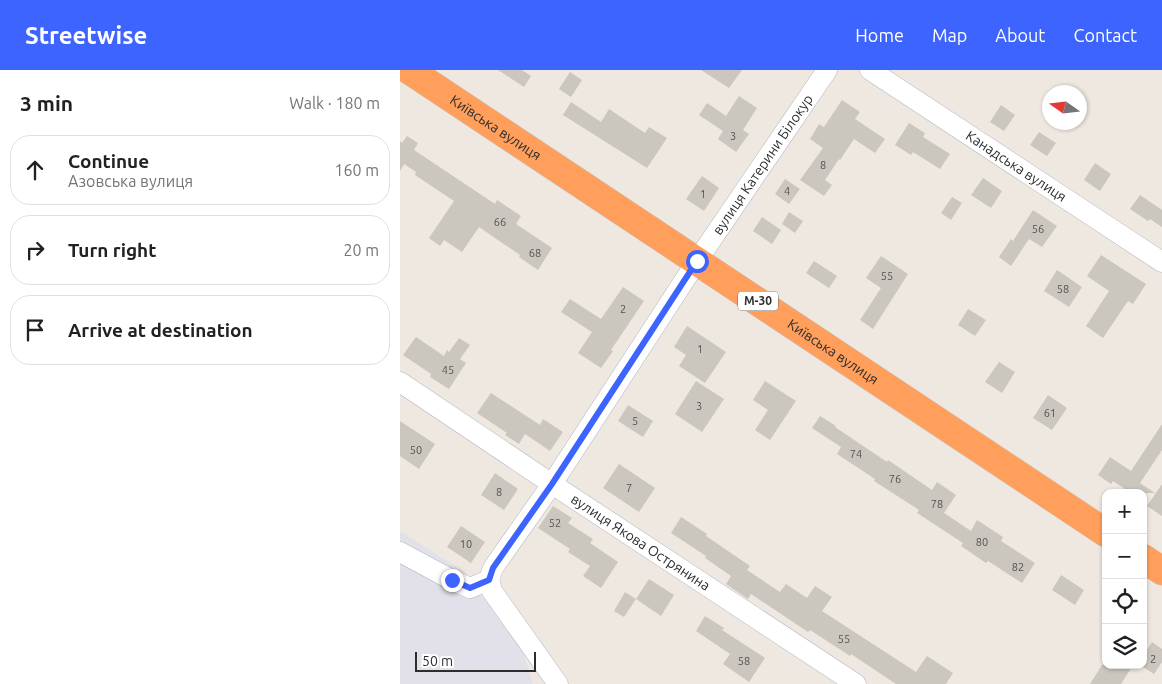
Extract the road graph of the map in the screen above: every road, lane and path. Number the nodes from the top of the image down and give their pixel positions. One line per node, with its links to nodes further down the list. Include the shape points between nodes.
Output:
1 (409, 70): 4 (highway, Київська вулиця / М-30)
2 (827, 70): 4 (street, вулиця Катерини Білокур)
3 (870, 70): 5 (street, Канадська вулиця)
4 (697, 261): 7 (street, вулиця Катерини Білокур); 8 (highway, Київська вулиця / М-30)
5 (1162, 262)
6 (400, 382): 7 (street, вулиця Якова Острянина)
7 (552, 484): 12 (street, вулиця Катерини Білокур, via 493,568); 14 (street, вулиця Якова Острянина)
8 (1102, 530)
9 (400, 552): 12 (street, via 470,588)
10 (1147, 561): 11 (highway)
11 (1162, 571)
12 (489, 580): 13 (street, via 492,591)
13 (558, 684)
14 (856, 684)

